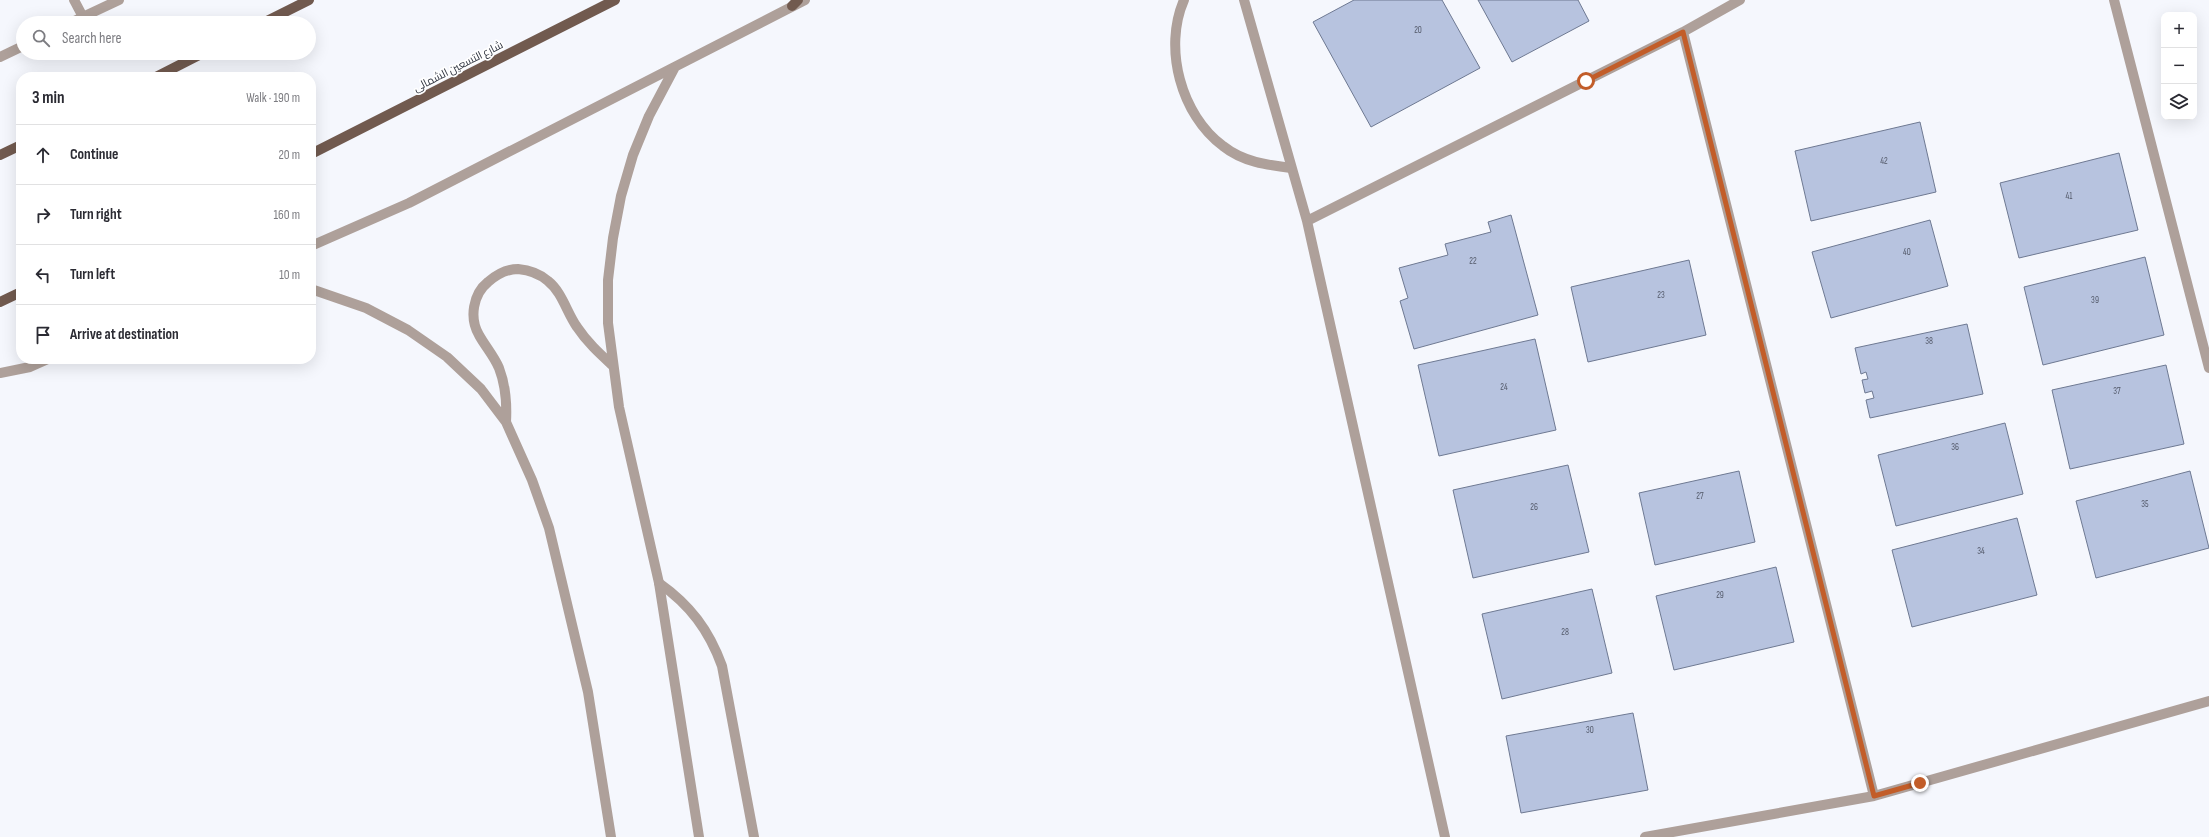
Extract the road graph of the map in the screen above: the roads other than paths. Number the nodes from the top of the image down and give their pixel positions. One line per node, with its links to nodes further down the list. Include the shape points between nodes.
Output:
1 (74, 0): 11 (street)
2 (119, 0): 12 (street)
3 (309, 0): 13 (main road)
4 (615, 0): 21 (main road, شارع التسعين الشمالى)
5 (805, 0): 10 (street)
6 (1184, 0): 23 (street, via 1176,30 1176,66 1181,85 1198,120 1209,135 1238,155 1253,162)
7 (1244, 0): 23 (street)
8 (1740, 0): 14 (street)
9 (2114, 0): 31 (street)
10 (795, 3): 18 (street)
11 (82, 16)
12 (85, 16)
13 (277, 16)
14 (1683, 32): 24 (street); 36 (street)
15 (16, 49): 16 (street)
16 (0, 57)
17 (190, 60): 19 (main road)
18 (675, 67): 25 (street, via 409,203); 30 (street, via 646,122 621,196 608,280 608,323)
19 (166, 72)
20 (16, 147): 22 (main road)
21 (316, 151)
22 (0, 155)
23 (1292, 168): 24 (street)
24 (1307, 221): 40 (street)
25 (316, 244)
26 (316, 291): 33 (street, via 366,308 408,330 447,357 481,389)
27 (16, 294): 28 (main road)
28 (0, 302)
29 (35, 364): 32 (street)
30 (612, 365): 33 (street, via 577,327 558,292 545,278 517,269 494,276 477,296 474,322 478,334 499,369 506,400); 34 (street, via 619,407)
31 (2209, 368)
32 (0, 373)
33 (506, 422): 37 (street, via 532,480 549,528 588,692)
34 (659, 583): 38 (street); 39 (street, via 676,595 703,625 722,666)
35 (2209, 701): 36 (street)
36 (1874, 796): 41 (street)
37 (611, 837)
38 (699, 837)
39 (754, 837)
40 (1444, 837)
41 (1645, 837)

